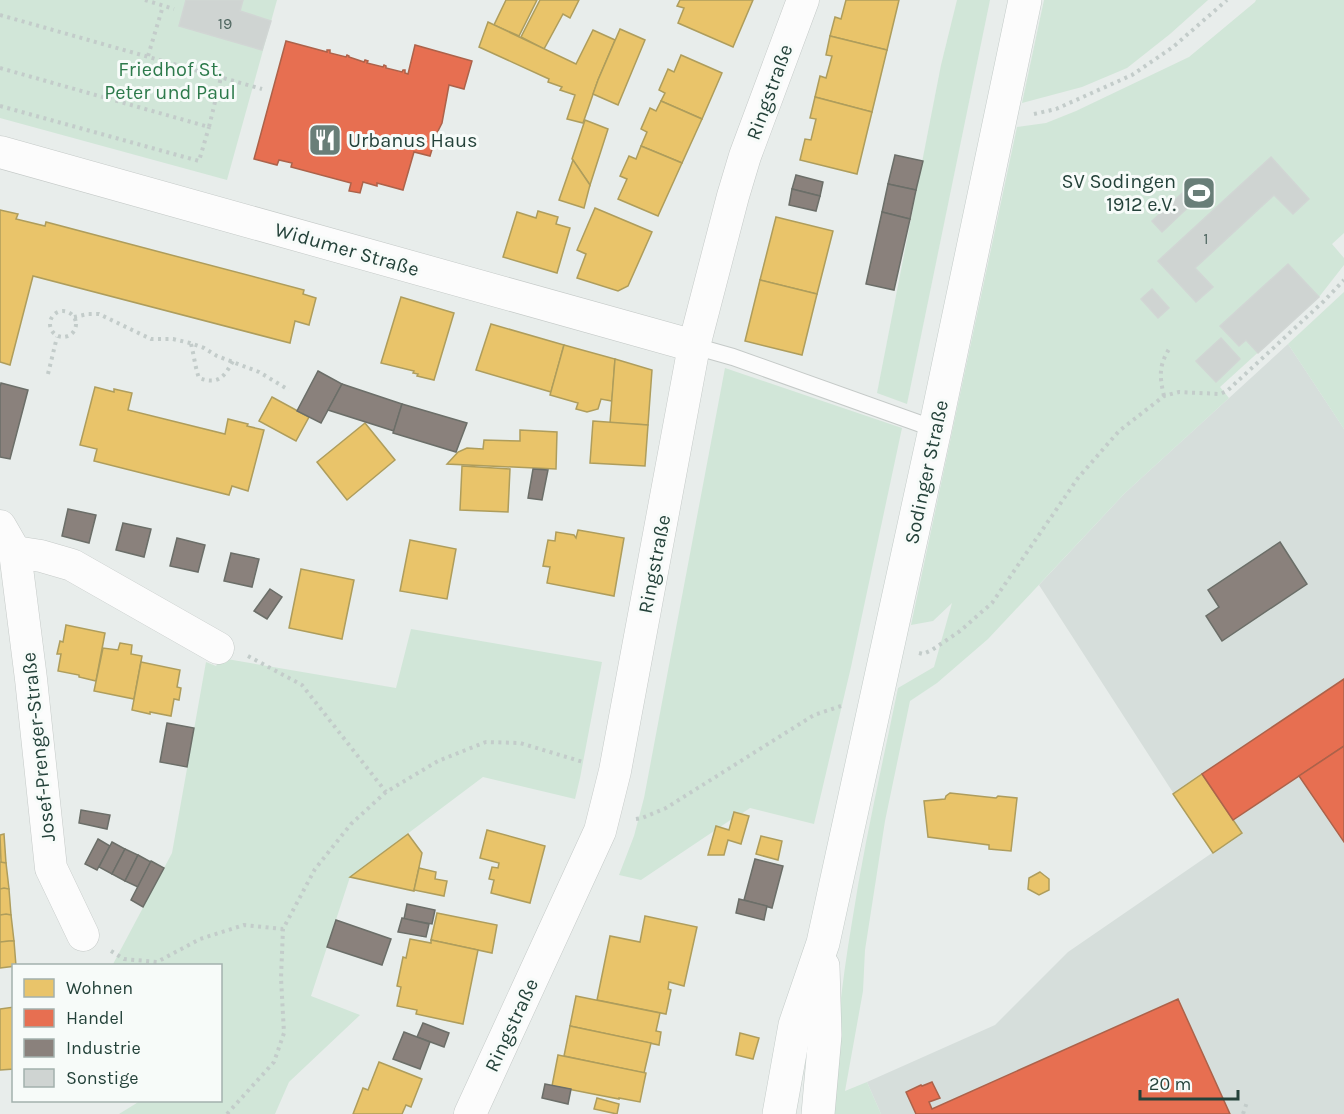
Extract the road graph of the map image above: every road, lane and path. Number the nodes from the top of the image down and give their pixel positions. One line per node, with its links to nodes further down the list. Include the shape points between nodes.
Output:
1 (145, 0): 5 (path)
2 (803, 0): 21 (street, Ringstraße, via 745,156)
3 (1025, 0): 14 (main road, Sodinger Straße)
4 (1227, 0): 14 (path, via 1173,47 1132,75 1056,109)
5 (153, 1): 6 (path)
6 (163, 6): 7 (path); 9 (path)
7 (174, 9)
8 (0, 15): 9 (path)
9 (148, 56): 11 (path)
10 (0, 68): 15 (path)
11 (221, 78): 12 (path); 15 (path)
12 (262, 89)
13 (0, 106): 15 (path, via 200,161)
14 (1001, 116): 27 (main road, Sodinger Straße)
15 (209, 127)
16 (0, 152): 21 (street, Widumer Straße)
17 (1344, 280): 26 (path, via 1227,391)
18 (74, 317): 19 (path, via 73,333 66,338); 19 (path, via 60,311 52,315 49,323); 20 (path, via 99,314 151,339)
19 (57, 337): 24 (path)
20 (190, 343): 23 (path); 23 (path, via 200,378 220,379)
21 (694, 346): 27 (lane); 32 (street, Ringstraße)
22 (1171, 346): 26 (path, via 1160,371)
23 (233, 362): 25 (path)
24 (48, 374)
25 (289, 390)
26 (1164, 396): 30 (path, via 1119,431 1078,478 992,603 960,631)
27 (935, 429): 31 (main road, Sodinger Straße)
28 (7, 539): 29 (street, Josef-Prenger-Straße, via 41,556 72,565); 36 (street, Josef-Prenger-Straße, via 30,680 51,868)
29 (233, 652): 33 (path, via 302,685)
30 (923, 654)
31 (875, 708): 34 (path, via 839,705 814,715); 37 (main road, Sodinger Straße)
32 (615, 771): 33 (path, via 520,743 486,742 438,761); 40 (street, Ringstraße, via 600,831)
33 (386, 792): 35 (path, via 351,824 315,869)
34 (666, 808)
35 (283, 929): 36 (path, via 244,925 201,939 157,962 124,959); 39 (path, via 284,1033 274,1062)
36 (83, 935)
37 (823, 943): 41 (main road, Sodinger Straße, via 795,1025); 42 (main road, Sodinger Straße, via 825,1035)
38 (1247, 1102): 43 (path)
39 (228, 1114)
40 (470, 1114)
41 (779, 1114)
42 (818, 1114)
43 (1243, 1114)

